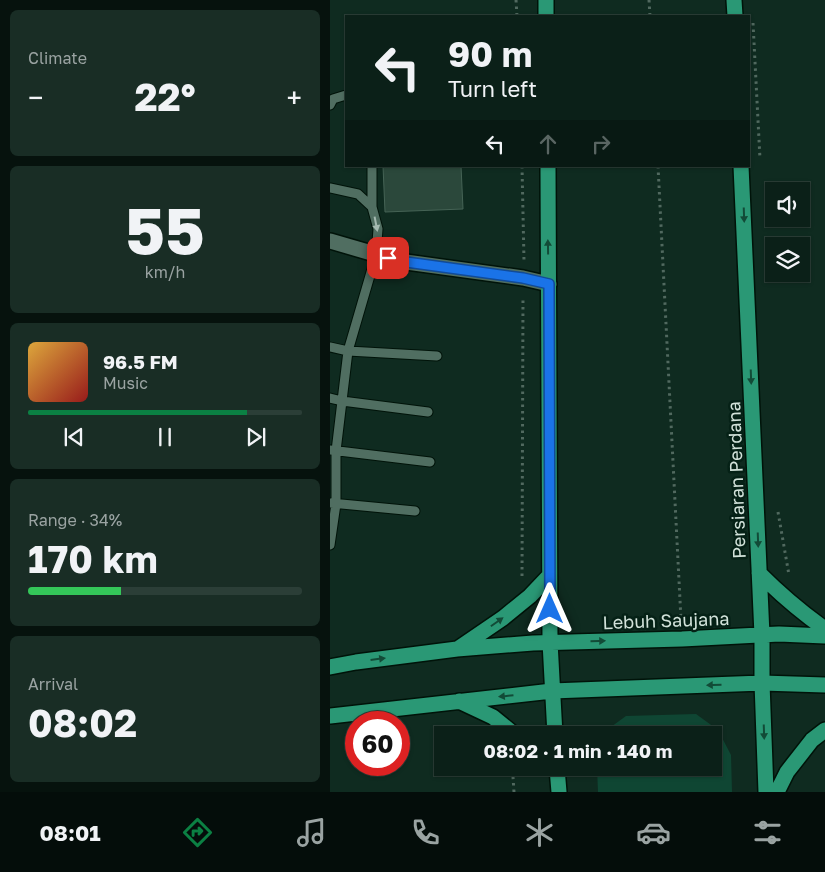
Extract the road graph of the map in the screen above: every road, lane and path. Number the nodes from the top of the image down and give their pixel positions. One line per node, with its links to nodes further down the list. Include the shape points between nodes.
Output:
1 (516, 0): 5 (path)
2 (546, 0): 6 (main road)
3 (650, 0): 7 (path)
4 (734, 0): 8 (main road)
5 (516, 15)
6 (546, 15)
7 (650, 15)
8 (735, 15)
9 (345, 95): 10 (lane, via 333,99)
10 (330, 105)
11 (372, 167): 17 (lane)
12 (522, 167): 20 (path)
13 (548, 167): 21 (main road, one-way to 13)
14 (658, 167): 39 (path)
15 (742, 167): 33 (main road, Persiaran Perdana, one-way to 33)
16 (330, 188): 17 (lane, via 358,194)
17 (372, 207): 19 (lane, one-way to 19, via 378,229)
18 (330, 241): 19 (street)
19 (376, 255): 20 (street); 23 (lane)
20 (523, 278): 21 (street); 35 (path, via 522,580)
21 (549, 284): 34 (main road)
22 (330, 347): 23 (lane)
23 (348, 351): 24 (lane); 26 (lane)
24 (437, 356)
25 (330, 398): 26 (lane)
26 (342, 401): 27 (lane); 28 (lane)
27 (428, 412)
28 (333, 450): 29 (lane); 30 (lane)
29 (430, 462)
30 (333, 503): 31 (lane); 32 (lane)
31 (415, 511)
32 (330, 544)
33 (759, 573): 36 (main road, via 776,591); 37 (main road, Persiaran Perdana)
34 (549, 576): 35 (main road); 40 (main road)
35 (530, 596): 41 (main road, one-way to 35)
36 (825, 629)
37 (762, 635): 38 (main road, Lebuh Saujana); 39 (main road, Lebuh Saujana); 43 (main road, Persiaran Perdana)
38 (825, 636)
39 (682, 640): 40 (main road, Lebuh Saujana, one-way to 39)
40 (550, 642): 41 (main road, Lebuh Saujana); 45 (main road)
41 (457, 649): 42 (main road, Lebuh Saujana, one-way to 41)
42 (330, 667)
43 (762, 683): 44 (main road); 45 (main road, one-way to 45); 53 (main road, Persiaran Perdana, one-way to 53)
44 (825, 685)
45 (552, 691): 46 (main road, one-way to 46); 49 (main road)
46 (460, 701): 47 (main road); 48 (main road)
47 (330, 716)
48 (504, 726)
49 (554, 726)
50 (825, 730): 54 (main road, via 812,740)
51 (514, 776): 52 (path)
52 (514, 792)
53 (766, 792)
54 (777, 792)

